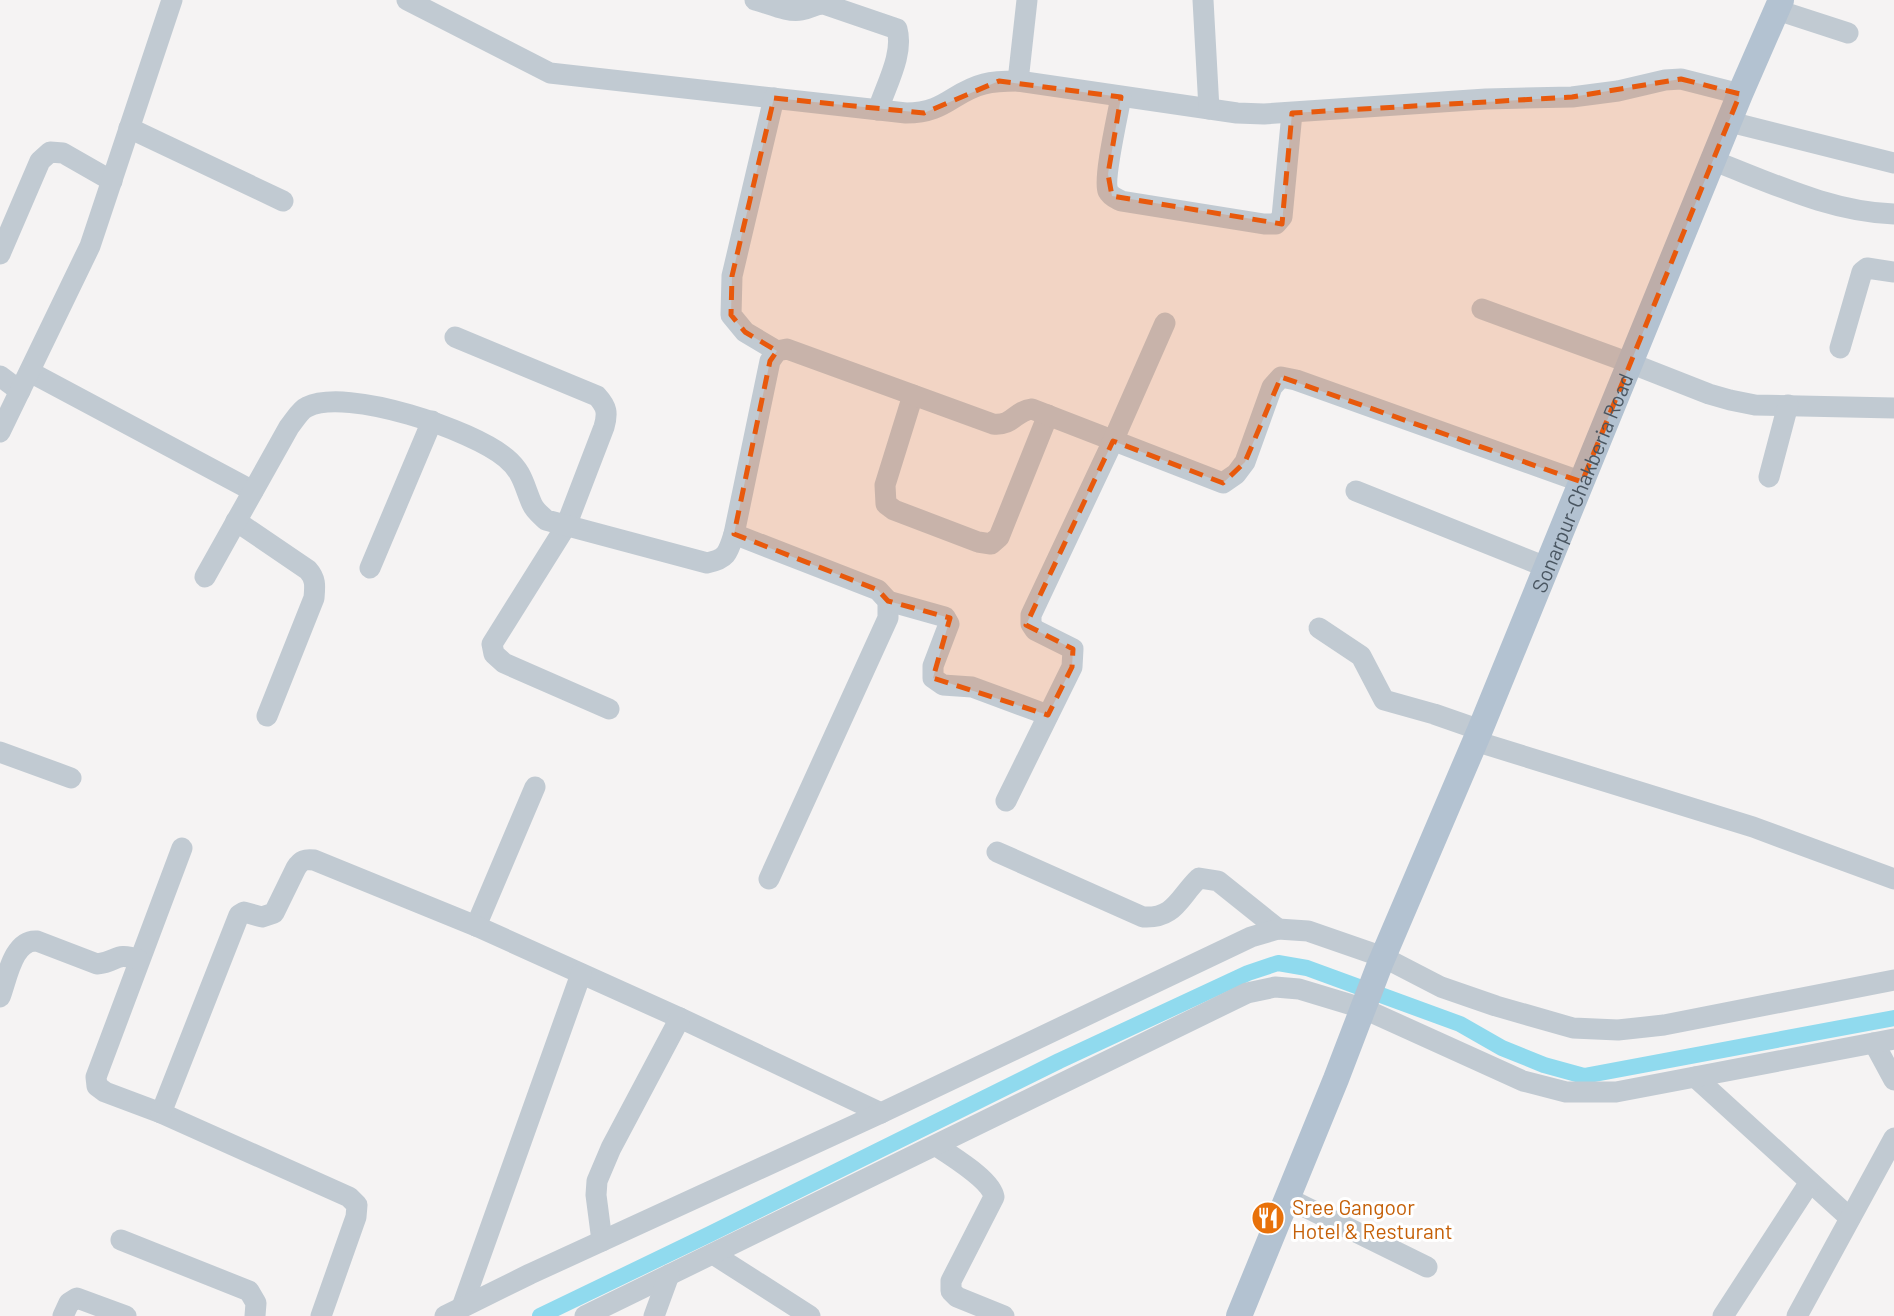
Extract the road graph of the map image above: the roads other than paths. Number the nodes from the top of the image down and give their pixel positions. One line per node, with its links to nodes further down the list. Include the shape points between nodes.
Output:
1 (172, 0): 16 (street)
2 (407, 0): 11 (street, via 550,73)
3 (755, 0): 13 (street, via 795,11 824,4 897,29 898,49)
4 (1027, 0): 8 (street)
5 (1203, 0): 12 (street)
6 (1779, 5): 7 (street); 9 (main road, Sonarpur-Chakberia Road)
7 (1848, 33)
8 (1018, 81): 10 (street); 13 (street, via 981,84 924,113)
9 (1740, 94): 14 (street, via 1681,79 1572,97); 15 (main road, Sonarpur-Chakberia Road)
10 (1121, 97): 12 (street); 14 (street, via 1107,188 1112,197 1264,223 1276,224 1283,216)
11 (774, 98): 13 (street); 28 (street, via 732,276 731,315 745,332)
12 (1209, 109): 14 (street)
13 (878, 110)
14 (1292, 113)
15 (1730, 122): 17 (main road, Sonarpur-Chakberia Road); 18 (street)
16 (129, 128): 19 (street); 20 (street)
17 (1714, 161): 21 (street, via 1821,201); 29 (main road, Sonarpur-Chakberia Road)
18 (1894, 163)
19 (112, 181): 22 (street, via 63,153 50,152 40,162); 30 (street, via 82,266)
20 (283, 201)
21 (1894, 214)
22 (0, 254)
23 (1894, 272): 27 (street, via 1867,268 1862,272)
24 (1482, 309): 29 (street)
25 (1165, 323): 39 (street)
26 (455, 337): 45 (street, via 597,396 605,404 608,415)
27 (1840, 348)
28 (777, 351): 33 (street, via 787,349); 46 (street, via 770,361)
29 (1630, 363): 34 (street, via 1719,397 1755,405); 41 (main road, Sonarpur-Chakberia Road)
30 (30, 372): 32 (street); 42 (street)
31 (0, 376): 32 (street)
32 (20, 391): 38 (street)
33 (913, 395): 36 (street, via 993,424 1005,425 1022,410 1032,408); 36 (street, via 886,485 886,504 991,544 999,537)
34 (1788, 405): 35 (street); 40 (street)
35 (1894, 408)
36 (1048, 415): 39 (street)
37 (432, 421): 42 (street, via 349,404 323,402 305,408); 45 (street, via 486,444 508,459 523,478 533,507 546,520); 48 (street)
38 (0, 432)
39 (1113, 441): 41 (street, via 1223,482 1245,462 1272,387 1281,377); 53 (street, via 1031,615 1035,630 1073,649 1072,667)
40 (1769, 477)
41 (1581, 482): 47 (main road, Sonarpur-Chakberia Road)
42 (253, 491): 44 (street)
43 (1356, 491): 47 (street)
44 (236, 521): 49 (street); 54 (street, via 308,570 315,585 314,598)
45 (566, 526): 46 (street, via 707,563 720,560); 52 (street, via 497,634 492,643 494,654 504,663)
46 (734, 534): 50 (street, via 878,590)
47 (1546, 567): 55 (main road, Sonarpur-Chakberia Road)
48 (370, 568)
49 (205, 577)
50 (888, 601): 53 (street, via 945,617 948,624 933,678 943,685 972,687); 62 (street, via 888,618)
51 (1319, 628): 55 (street, via 1361,656 1384,700 1434,714)
52 (609, 709)
53 (1048, 715): 59 (street)
54 (267, 716)
55 (1477, 736): 63 (street); 67 (main road, Sonarpur-Chakberia Road)
56 (0, 752): 57 (street)
57 (71, 778)
58 (535, 787): 64 (street)
59 (1006, 801)
60 (182, 848): 66 (street)
61 (997, 852): 65 (street, via 1143,917 1170,912 1199,878 1209,878)
62 (769, 879)
63 (1894, 879)
64 (476, 926): 68 (street); 76 (street, via 314,860 301,861 274,913 239,915)
65 (1278, 929): 67 (street, via 1308,931); 77 (street, via 1251,937)
66 (139, 960): 70 (street, via 119,956 97,964 29,940 22,943); 76 (street, via 96,1077 97,1086)
67 (1382, 960): 69 (street, via 1496,1006 1573,1028 1618,1030); 71 (main road, Sonarpur-Chakberia Road)
68 (581, 974): 72 (street); 89 (street)
69 (1894, 980)
70 (0, 997)
71 (1364, 1006): 74 (street, via 1523,1081 1566,1092 1616,1092); 79 (street, via 1299,989 1275,987 1247,993); 81 (main road)
72 (680, 1018): 77 (street); 84 (street, via 600,1173 596,1195)
73 (1884, 1041): 74 (street); 75 (street)
74 (1695, 1077): 80 (street)
75 (1894, 1080)
76 (161, 1113): 93 (street, via 349,1197 357,1205)
77 (881, 1113): 84 (street)
78 (1894, 1138): 82 (street)
79 (937, 1146): 85 (street); 97 (street, via 985,1182 994,1197 951,1281 951,1291)
80 (1810, 1182): 82 (street); 99 (street)
81 (1287, 1198): 86 (street); 98 (main road)
82 (1850, 1218): 100 (street)
83 (121, 1240): 92 (street, via 249,1292 256,1303)
84 (602, 1241): 89 (street)
85 (713, 1254): 87 (street); 88 (street)
86 (1427, 1268)
87 (669, 1275): 94 (street); 95 (street)
88 (783, 1308): 96 (street)
89 (454, 1312)
90 (62, 1316): 91 (street, via 77,1298)
91 (126, 1316)
92 (255, 1316)
93 (321, 1316)
94 (585, 1316)
95 (654, 1316)
96 (810, 1316)
97 (1004, 1316)
98 (1239, 1316)
99 (1723, 1316)
100 (1797, 1316)

